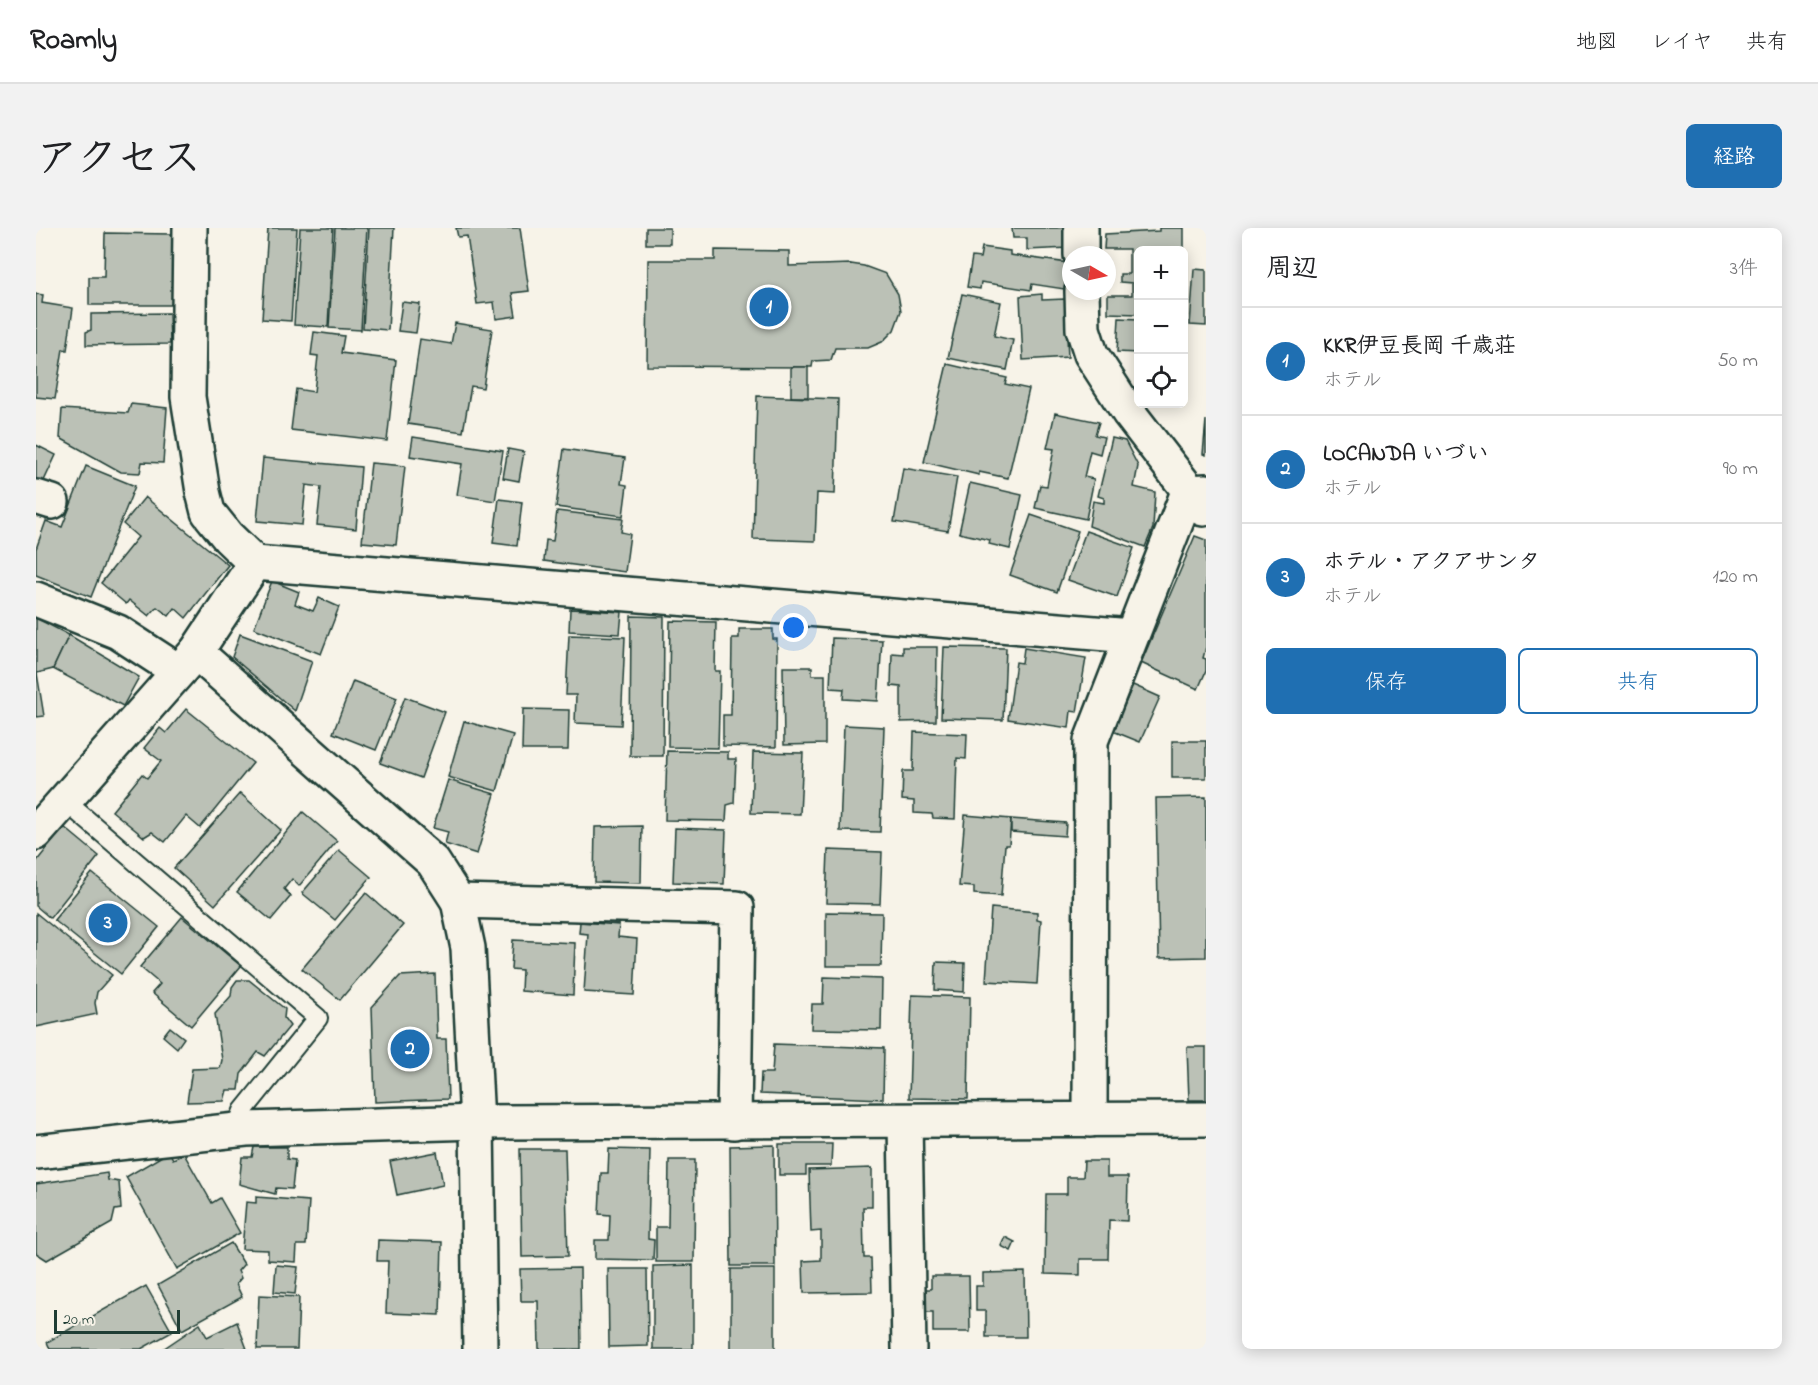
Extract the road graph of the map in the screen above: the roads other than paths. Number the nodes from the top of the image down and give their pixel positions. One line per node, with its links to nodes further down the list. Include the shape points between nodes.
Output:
1 (190, 228): 6 (street, via 188,397 203,492 208,512)
2 (1081, 228): 3 (street)
3 (1081, 246)
4 (1082, 300): 5 (street, via 1083,329 1091,354 1129,413)
5 (1200, 499): 8 (street)
6 (255, 562): 8 (street); 9 (street)
7 (36, 599): 9 (street)
8 (1131, 636): 14 (street, via 1090,741)
9 (187, 661): 10 (street); 12 (street, via 433,862)
10 (65, 801): 11 (street); 18 (lane, via 318,1018 243,1111)
11 (36, 833)
12 (458, 901): 15 (street, via 468,948); 16 (street, via 737,908)
13 (1206, 1119): 14 (street)
14 (1090, 1120): 17 (street)
15 (477, 1122): 16 (street); 18 (street); 20 (street)
16 (734, 1122): 17 (street)
17 (905, 1122): 21 (street)
18 (236, 1130): 19 (street)
19 (36, 1152)
20 (480, 1349)
21 (909, 1349)

